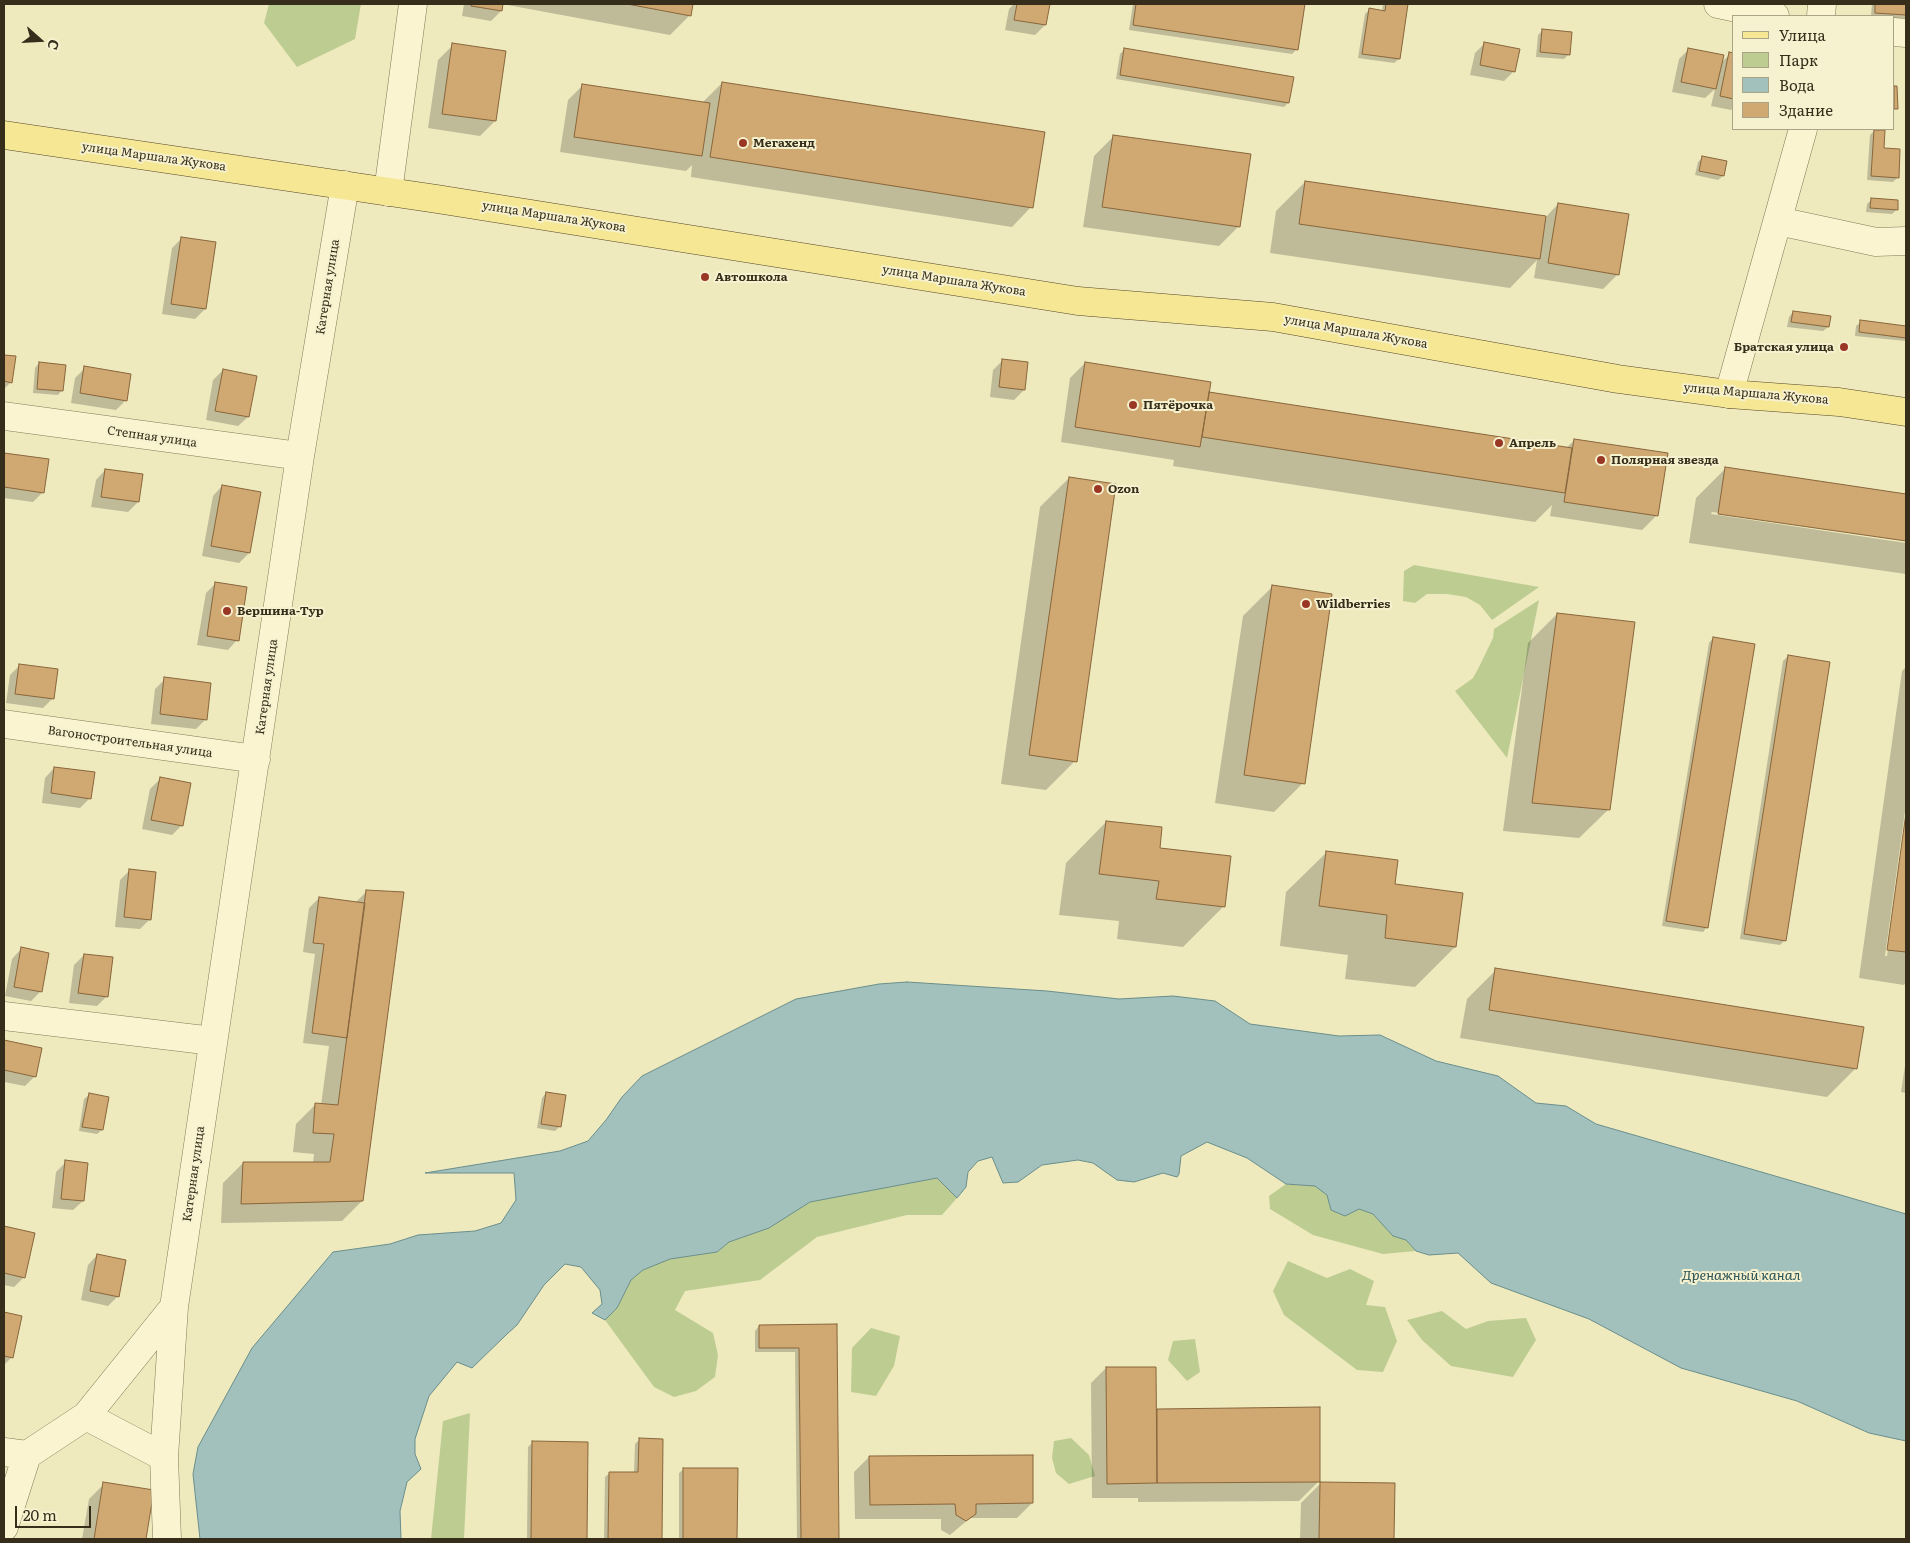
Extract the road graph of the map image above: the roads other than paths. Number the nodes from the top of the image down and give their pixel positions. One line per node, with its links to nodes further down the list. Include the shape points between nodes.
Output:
1 (413, 4): 7 (street)
2 (1718, 4): 3 (street)
3 (1770, 15)
4 (1803, 130): 8 (street)
5 (4, 135): 6 (main road, улица Маршала Жукова)
6 (344, 185): 7 (main road, улица Маршала Жукова); 13 (street, Катерная улица)
7 (388, 192): 10 (main road, улица Маршала Жукова, via 1078,301 1273,317 1618,379)
8 (1778, 222): 9 (street, via 1876,242); 10 (street)
9 (1906, 241)
10 (1729, 394): 11 (main road, улица Маршала Жукова, via 1839,402)
11 (1906, 412)
12 (4, 416): 13 (street, Степная улица)
13 (300, 456): 15 (street, Катерная улица)
14 (4, 724): 15 (street, Вагоностроительная улица)
15 (256, 759): 17 (street, Катерная улица)
16 (4, 1016): 17 (street)
17 (213, 1041): 18 (street, Катерная улица)
18 (174, 1307): 19 (street); 21 (street, Катерная улица)
19 (86, 1416): 20 (street); 21 (street)
20 (16, 1454): 22 (street)
21 (164, 1457): 23 (street, Катерная улица)
22 (4, 1527)
23 (167, 1539)

